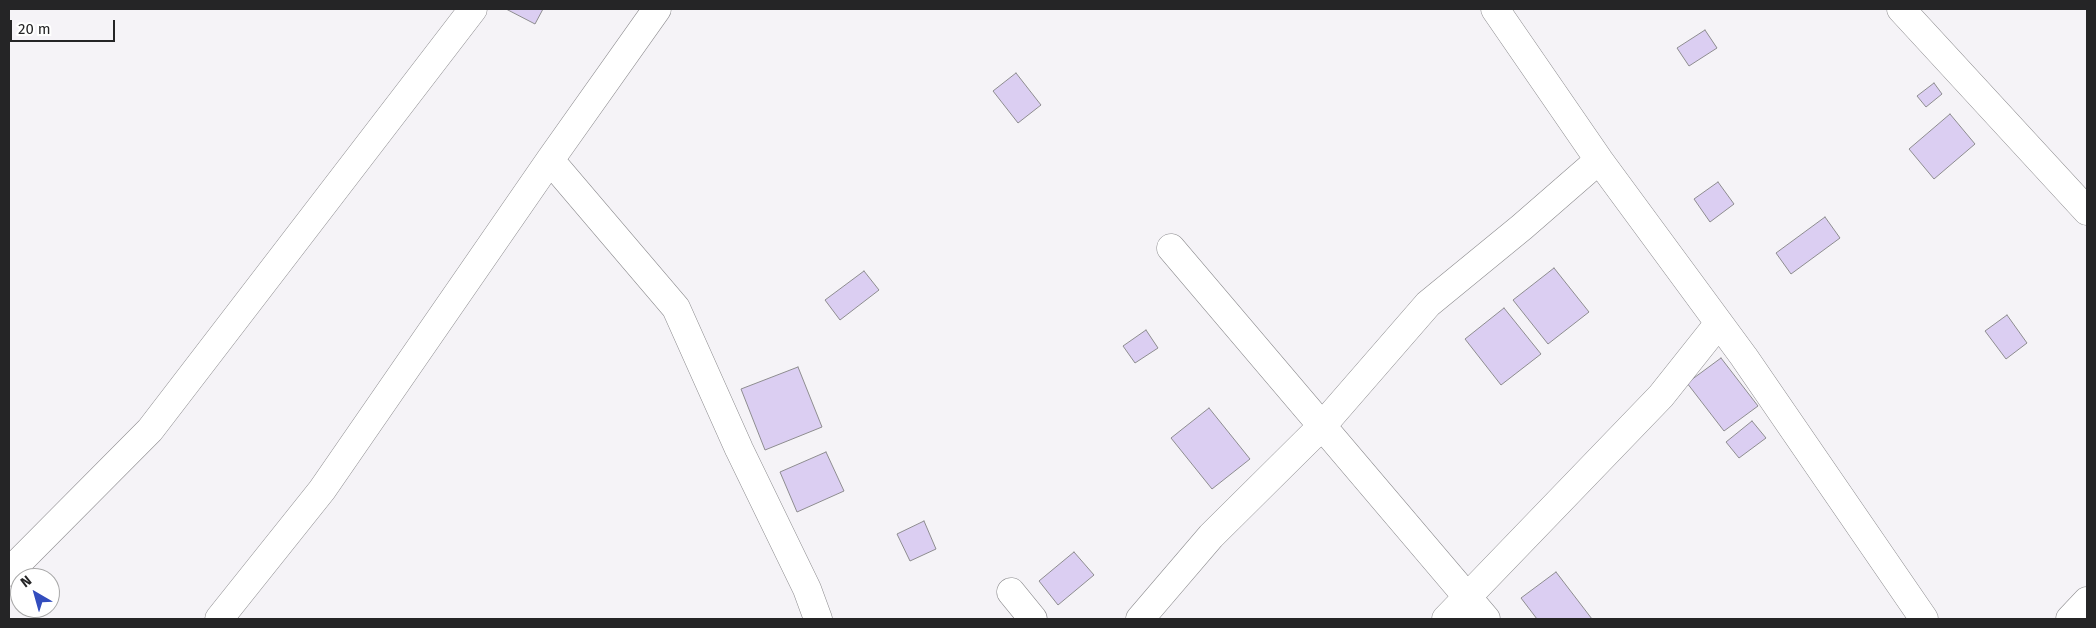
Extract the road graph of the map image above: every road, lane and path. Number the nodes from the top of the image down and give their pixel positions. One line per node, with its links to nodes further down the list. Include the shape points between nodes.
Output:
1 (473, 9): 11 (street, via 150,430)
2 (657, 9): 5 (street)
3 (1495, 9): 6 (street)
4 (1900, 9): 7 (street)
5 (550, 160): 15 (street, via 322,490); 16 (street, via 676,308)
6 (1599, 160): 9 (street); 10 (street, via 1428,304)
7 (2087, 211)
8 (1171, 248): 10 (street)
9 (1719, 323): 13 (street, via 1661,396); 21 (street)
10 (1322, 426): 13 (street); 18 (street, via 1211,536)
11 (9, 572)
12 (1011, 592): 17 (street)
13 (1466, 596): 19 (street); 20 (street)
14 (2087, 602): 22 (street)
15 (218, 619)
16 (818, 619)
17 (1033, 619)
18 (1140, 619)
19 (1446, 619)
20 (1486, 619)
21 (1924, 619)
22 (2070, 619)

